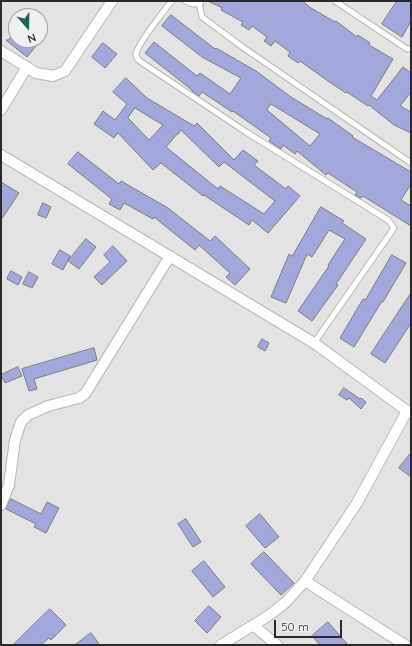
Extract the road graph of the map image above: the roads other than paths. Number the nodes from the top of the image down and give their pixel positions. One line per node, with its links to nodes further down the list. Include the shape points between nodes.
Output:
1 (112, 1): 8 (street, via 65,71 53,76 36,73)
2 (172, 1): 13 (lane, via 140,44 137,58 246,132 388,220 394,228)
3 (186, 1): 5 (lane, via 192,5)
4 (335, 1): 6 (lane, via 407,49)
5 (200, 2): 11 (lane, via 202,17)
6 (411, 49)
7 (1, 51): 8 (street)
8 (27, 67): 9 (street)
9 (1, 110)
10 (1, 155): 12 (street)
11 (411, 163)
12 (170, 256): 13 (street); 15 (street, via 85,394 48,406 28,415 21,422 15,440 9,485)
13 (314, 343): 14 (street)
14 (409, 412): 16 (street, via 357,503)
15 (1, 504)
16 (305, 581): 17 (street, via 286,602); 20 (street)
17 (253, 626): 18 (street); 19 (street)
18 (221, 645)
19 (277, 645)
20 (405, 645)

